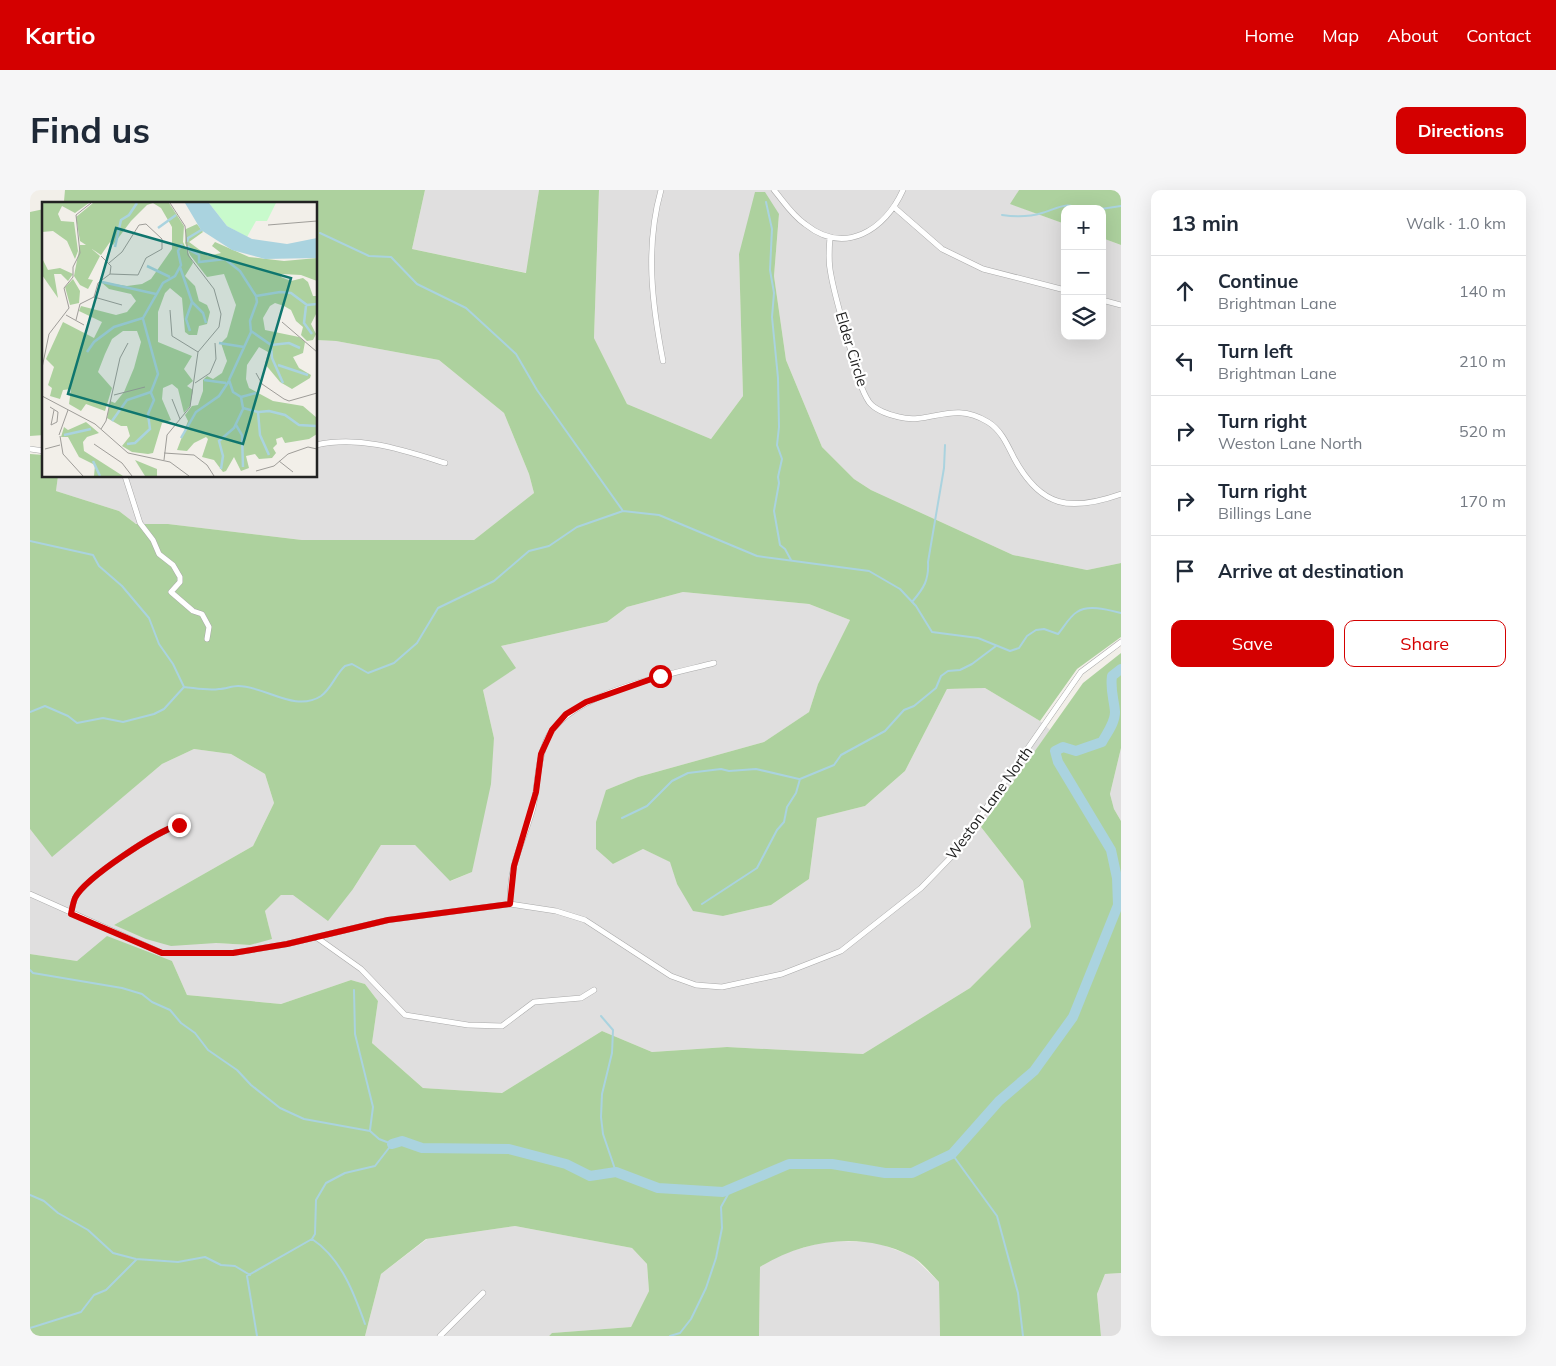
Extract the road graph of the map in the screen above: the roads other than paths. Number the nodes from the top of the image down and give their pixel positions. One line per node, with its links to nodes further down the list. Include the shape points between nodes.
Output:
1 (660, 190): 9 (street, via 654,215 651,266 654,311)
2 (774, 190): 5 (street, via 804,224)
3 (903, 190): 4 (street)
4 (895, 208): 5 (street, via 879,225 868,231 854,237); 6 (street, via 942,249 983,269)
5 (830, 237): 13 (street, Elder Circle, via 831,275 856,367 870,403 899,417 913,418 951,411 988,422 1006,441 1025,478 1048,498 1069,505 1094,504)
6 (1061, 289)
7 (1106, 301): 8 (street)
8 (1121, 305)
9 (663, 361)
10 (318, 444): 11 (street, via 335,440 368,442)
11 (446, 463)
12 (126, 478): 14 (street, via 140,522 159,554 173,565 180,577 180,582 171,592 192,611 202,614 209,627)
13 (1121, 494)
14 (207, 639)
15 (1121, 642): 19 (street, Weston Lane North, via 1081,672 954,854 921,888 836,953 782,974 722,987 696,985 671,976 585,920 556,910)
16 (714, 663): 19 (street, via 660,676 586,702 566,714 556,725 541,754 536,792 514,866)
17 (179, 825): 20 (street, via 166,828 108,866 75,898)
18 (30, 894): 20 (street, Weston Lane North)
19 (510, 904): 21 (street, Weston Lane North, via 388,920)
20 (71, 914): 21 (street, Weston Lane North, via 162,953 233,953)
21 (316, 937): 22 (street, via 361,968 405,1015 468,1025 502,1026 534,1002 581,998)
22 (594, 990)
23 (484, 1293): 24 (street)
24 (440, 1336)

